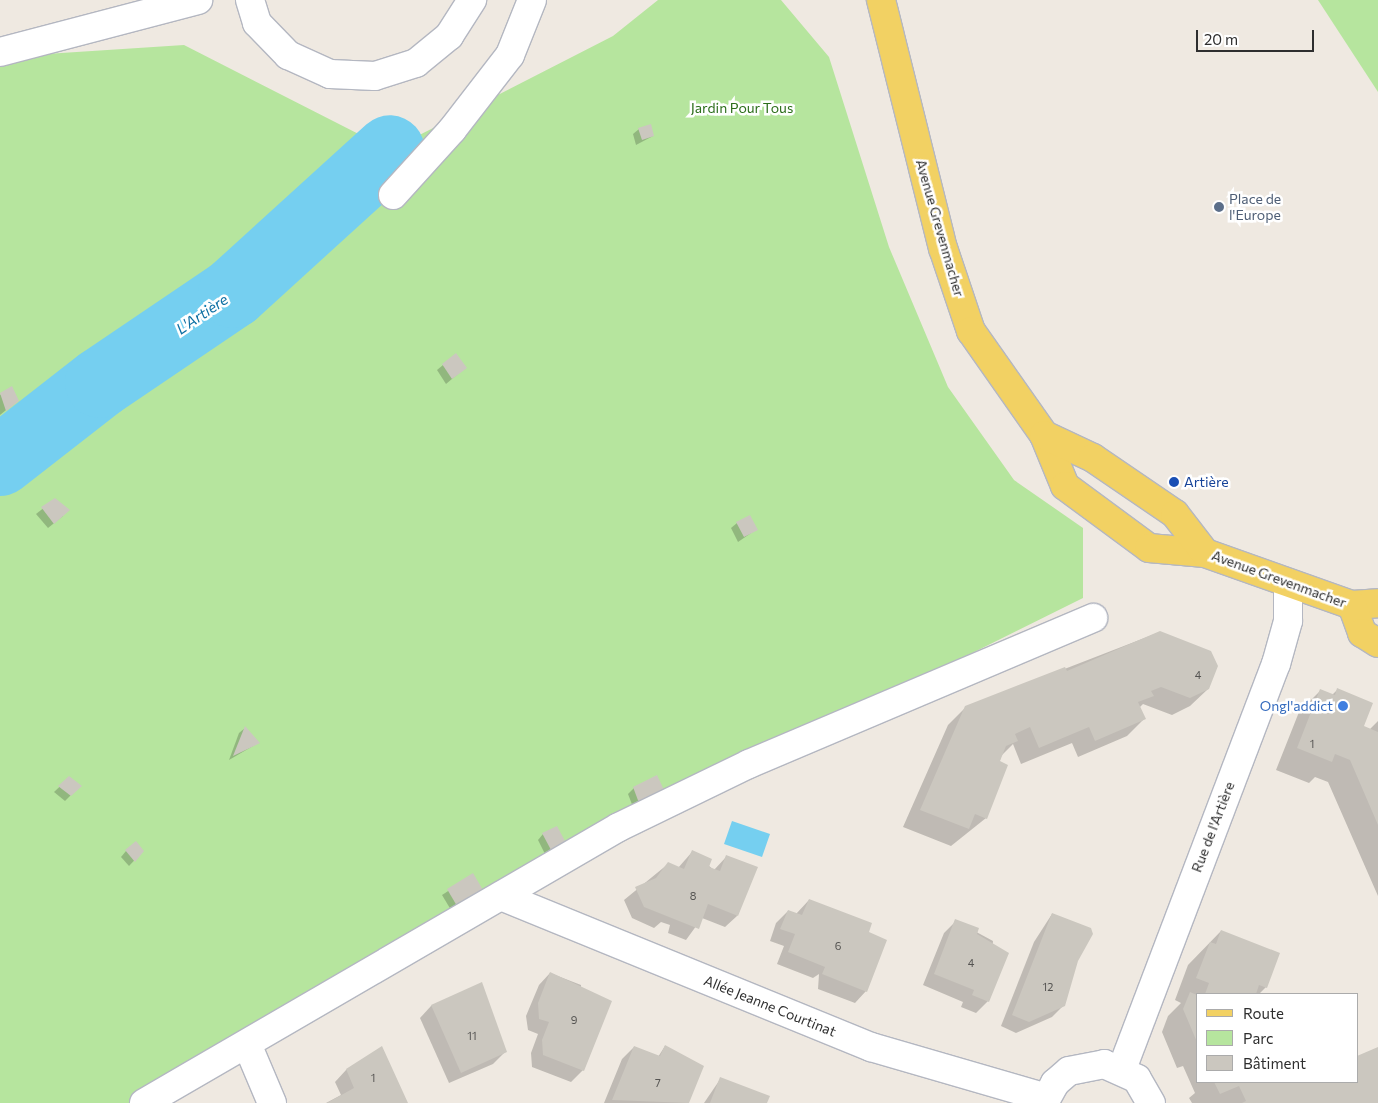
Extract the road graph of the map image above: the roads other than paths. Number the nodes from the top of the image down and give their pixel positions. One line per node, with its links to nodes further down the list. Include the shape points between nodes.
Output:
1 (198, 0): 6 (street)
2 (250, 0): 3 (street, via 257,23 288,55 330,74 375,76 416,63 449,36)
3 (472, 0)
4 (532, 0): 7 (street, via 510,54 452,130)
5 (881, 0): 8 (main road, Avenue Grevenmacher, via 943,248 971,331)
6 (0, 52)
7 (393, 195)
8 (1044, 435): 9 (main road, Avenue Grevenmacher, via 1093,458 1175,514); 9 (main road, Avenue Grevenmacher, via 1065,486 1114,526 1149,548)
9 (1205, 552): 10 (main road, Avenue Grevenmacher)
10 (1288, 582): 11 (main road, Avenue Grevenmacher); 16 (street, Rue de l'Artière, via 1288,621 1276,664)
11 (1365, 604): 13 (main road, Avenue Grevenmacher, via 1362,633)
12 (1093, 618): 14 (street, via 749,764 619,827)
13 (1378, 643)
14 (501, 896): 15 (street); 17 (street, Allée Jeanne Courtinat, via 871,1047)
15 (247, 1044): 18 (street); 19 (street)
16 (1122, 1069): 17 (street, via 1104,1064 1069,1071); 20 (street, via 1137,1079)
17 (1045, 1100)
18 (144, 1103)
19 (272, 1103)
20 (1152, 1103)

